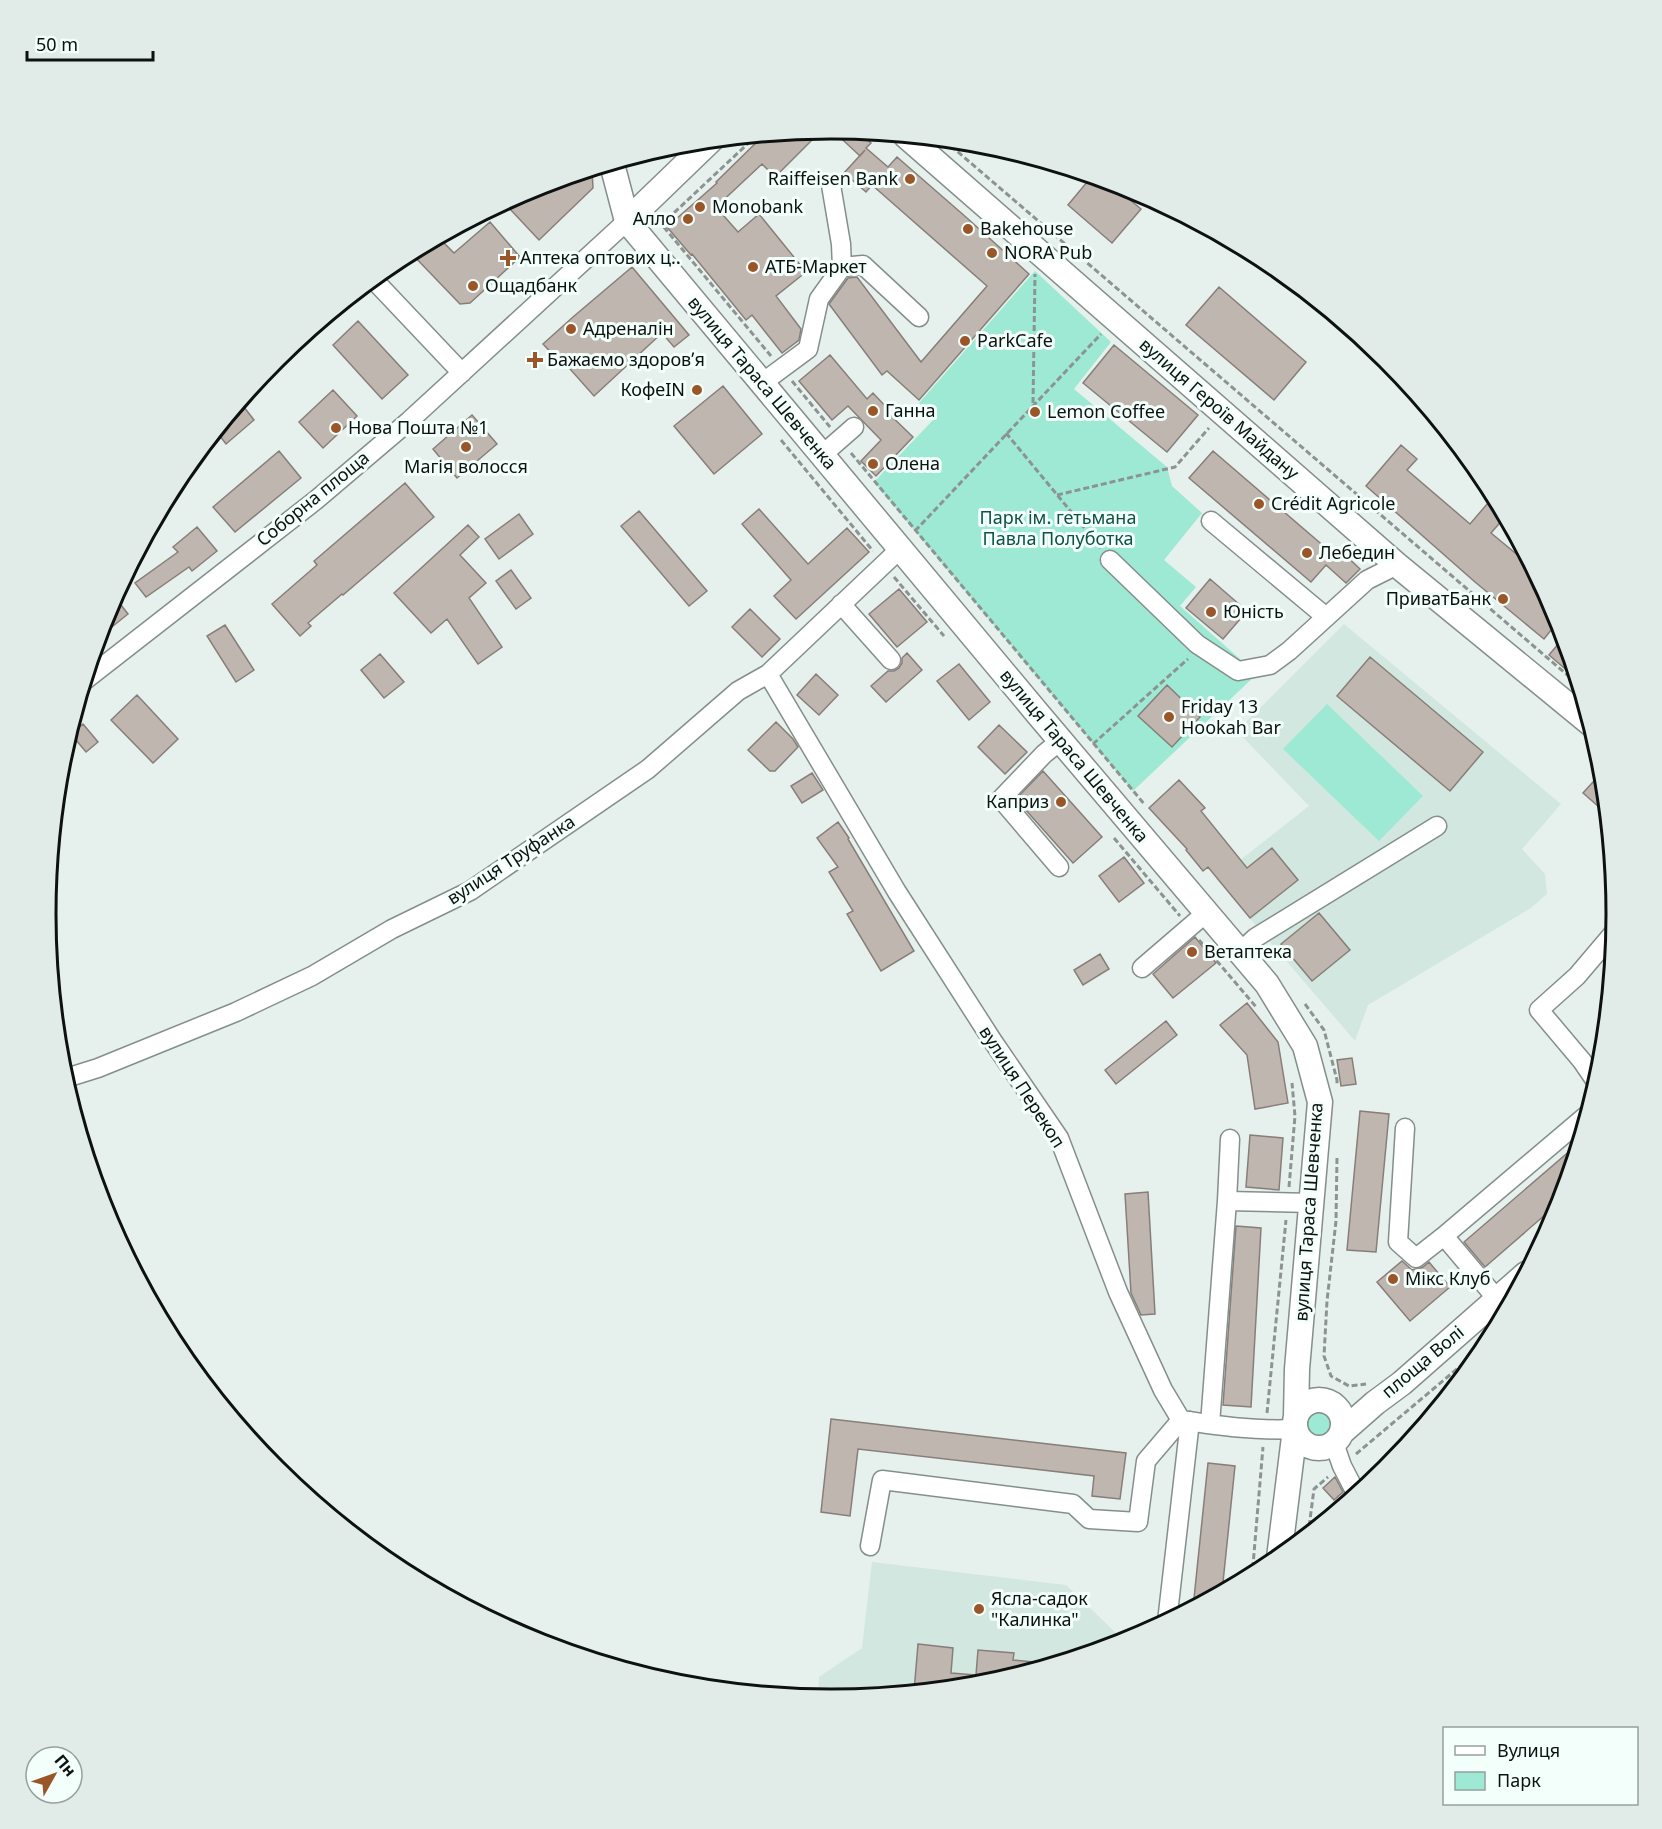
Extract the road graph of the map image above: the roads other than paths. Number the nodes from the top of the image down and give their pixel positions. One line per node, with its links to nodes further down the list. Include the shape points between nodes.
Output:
1 (916, 144): 16 (main road, вулиця Героїв Майдану)
2 (700, 151): 5 (main road, Соборна площа)
3 (614, 170): 5 (main road)
4 (831, 185): 6 (street)
5 (627, 221): 9 (street, Соборна площа); 10 (main road, вулиця Тараса Шевченка)
6 (842, 267): 8 (street, via 863,265); 10 (street, via 819,298 808,349)
7 (379, 285): 9 (street)
8 (919, 316)
9 (462, 373): 20 (street, Соборна площа, via 316,500)
10 (762, 383): 12 (main road, вулиця Тараса Шевченка)
11 (854, 428): 12 (street)
12 (822, 455): 14 (main road, вулиця Тараса Шевченка)
13 (1211, 521): 18 (street)
14 (892, 556): 17 (street, вулиця Труфанка); 23 (main road, вулиця Тараса Шевченка)
15 (1110, 560): 18 (street, via 1201,647 1238,671 1270,665)
16 (1397, 565): 18 (street, via 1367,580); 22 (main road, вулиця Героїв Майдану)
17 (841, 604): 19 (street); 21 (street, вулиця Труфанка)
18 (1326, 616)
19 (891, 660)
20 (95, 672)
21 (768, 674): 31 (street, вулиця Труфанка, via 738,691 648,769 470,891 236,1012); 43 (street, вулиця Перекоп, via 897,892 1059,1138 1118,1292 1162,1390)
22 (1580, 715)
23 (1060, 741): 25 (street, via 1001,799); 26 (main road, вулиця Тараса Шевченка)
24 (1437, 825): 28 (street, via 1255,938)
25 (1059, 867)
26 (1198, 920): 28 (main road, вулиця Тараса Шевченка); 29 (street)
27 (1605, 942): 30 (street, via 1577,976 1539,1010)
28 (1240, 952): 36 (main road, вулиця Тараса Шевченка, via 1267,984 1305,1046 1320,1102)
29 (1142, 968)
30 (1590, 1073)
31 (72, 1076)
32 (1578, 1123): 37 (street)
33 (1405, 1128): 37 (street, via 1398,1242 1416,1258)
34 (1230, 1139): 35 (street)
35 (1227, 1201): 36 (street); 45 (street)
36 (1311, 1203): 40 (main road, вулиця Тараса Шевченка)
37 (1444, 1236): 38 (street)
38 (1511, 1287)
39 (1509, 1290): 41 (main road, площа Волі, via 1402,1383)
40 (1297, 1369): 42 (main road); 44 (main road, вулиця Тараса Шевченка)
41 (1374, 1393): 42 (main road, площа Волі); 46 (main road, площа Волі)
42 (1330, 1403): 44 (main road, площа Волі, via 1317,1400 1304,1405); 46 (main road, via 1343,1418)
43 (1186, 1421): 45 (street); 49 (street, via 1146,1461 1138,1521 1089,1520 1072,1504 882,1480); 51 (street)
44 (1296, 1423): 45 (street, via 1265,1430); 46 (main road, via 1305,1444); 47 (main road, вулиця Тараса Шевченка)
45 (1210, 1425)
46 (1336, 1447): 47 (main road, площа Волі); 48 (street)
47 (1289, 1481): 50 (main road, вулиця Тараса Шевченка)
48 (1354, 1487)
49 (870, 1546)
50 (1281, 1546)
51 (1168, 1613)

